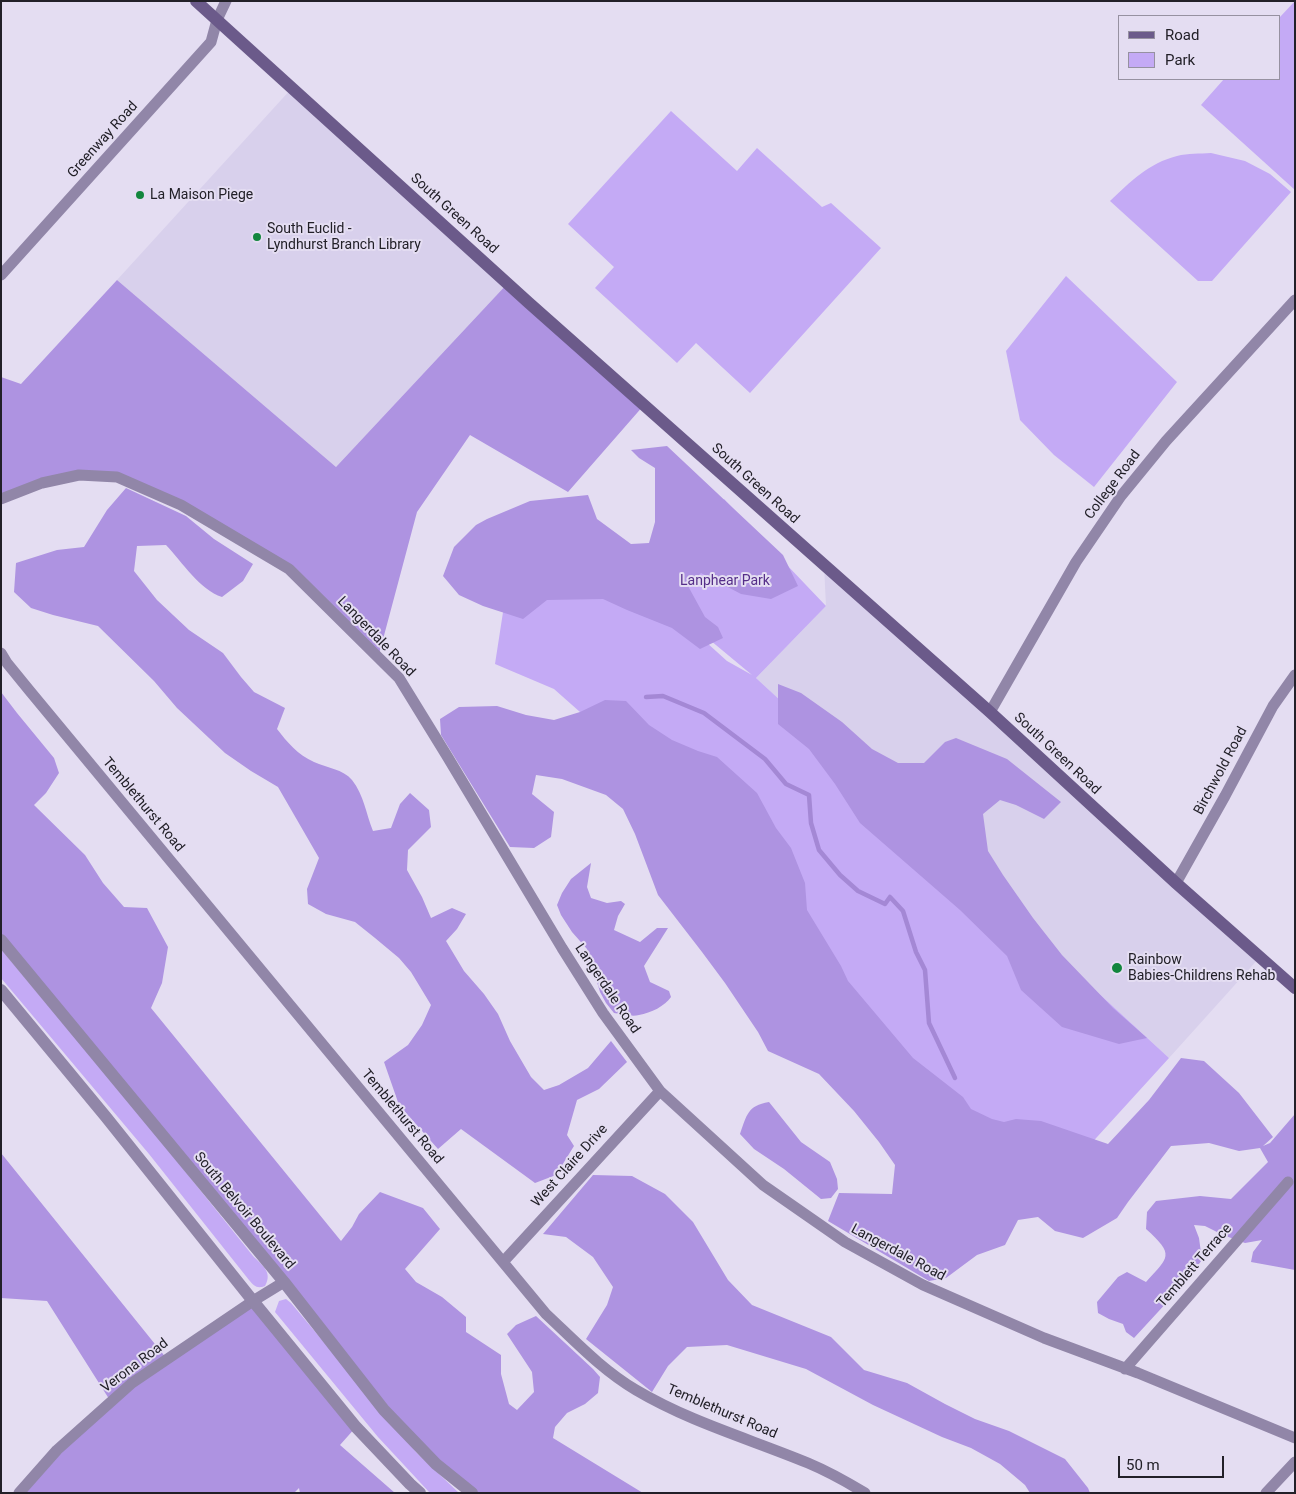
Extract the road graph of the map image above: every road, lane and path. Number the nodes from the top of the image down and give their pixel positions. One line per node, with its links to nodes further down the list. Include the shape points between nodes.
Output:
1 (196, 1): 3 (main road, South Green Road)
2 (226, 1): 3 (street, Greenway Road)
3 (217, 20): 4 (street, Greenway Road, via 211,42); 9 (main road, South Green Road)
4 (1, 276)
5 (1295, 300): 9 (street, College Road, via 1120,496 1076,562)
6 (1, 499): 14 (street, Langerdale Road, via 79,475 117,477 181,505 289,569 399,678 603,1013)
7 (1, 653): 16 (street, Temblethurst Road)
8 (1295, 675): 10 (street, Birchwold Road, via 1273,706)
9 (990, 712): 10 (main road, South Green Road)
10 (1176, 883): 12 (main road, South Green Road)
11 (1, 940): 17 (street, South Belvoir Boulevard)
12 (1295, 988)
13 (1, 990): 18 (street)
14 (660, 1090): 16 (street, West Claire Drive); 19 (street, Langerdale Road, via 764,1186 845,1242 923,1285)
15 (1288, 1182): 19 (street, Temblett Terrace)
16 (503, 1262): 25 (street, Temblethurst Road, via 546,1314 609,1372 636,1390 695,1420 809,1463)
17 (284, 1282): 18 (street, Verona Road); 24 (street, South Belvoir Boulevard, via 384,1410 436,1464)
18 (253, 1301): 22 (street, Verona Road, via 132,1383 57,1450); 23 (street, via 356,1427)
19 (1125, 1369): 20 (street, Langerdale Road)
20 (1295, 1438)
21 (1295, 1462): 26 (street)
22 (19, 1493)
23 (420, 1493)
24 (472, 1493)
25 (865, 1493)
26 (1266, 1493)

